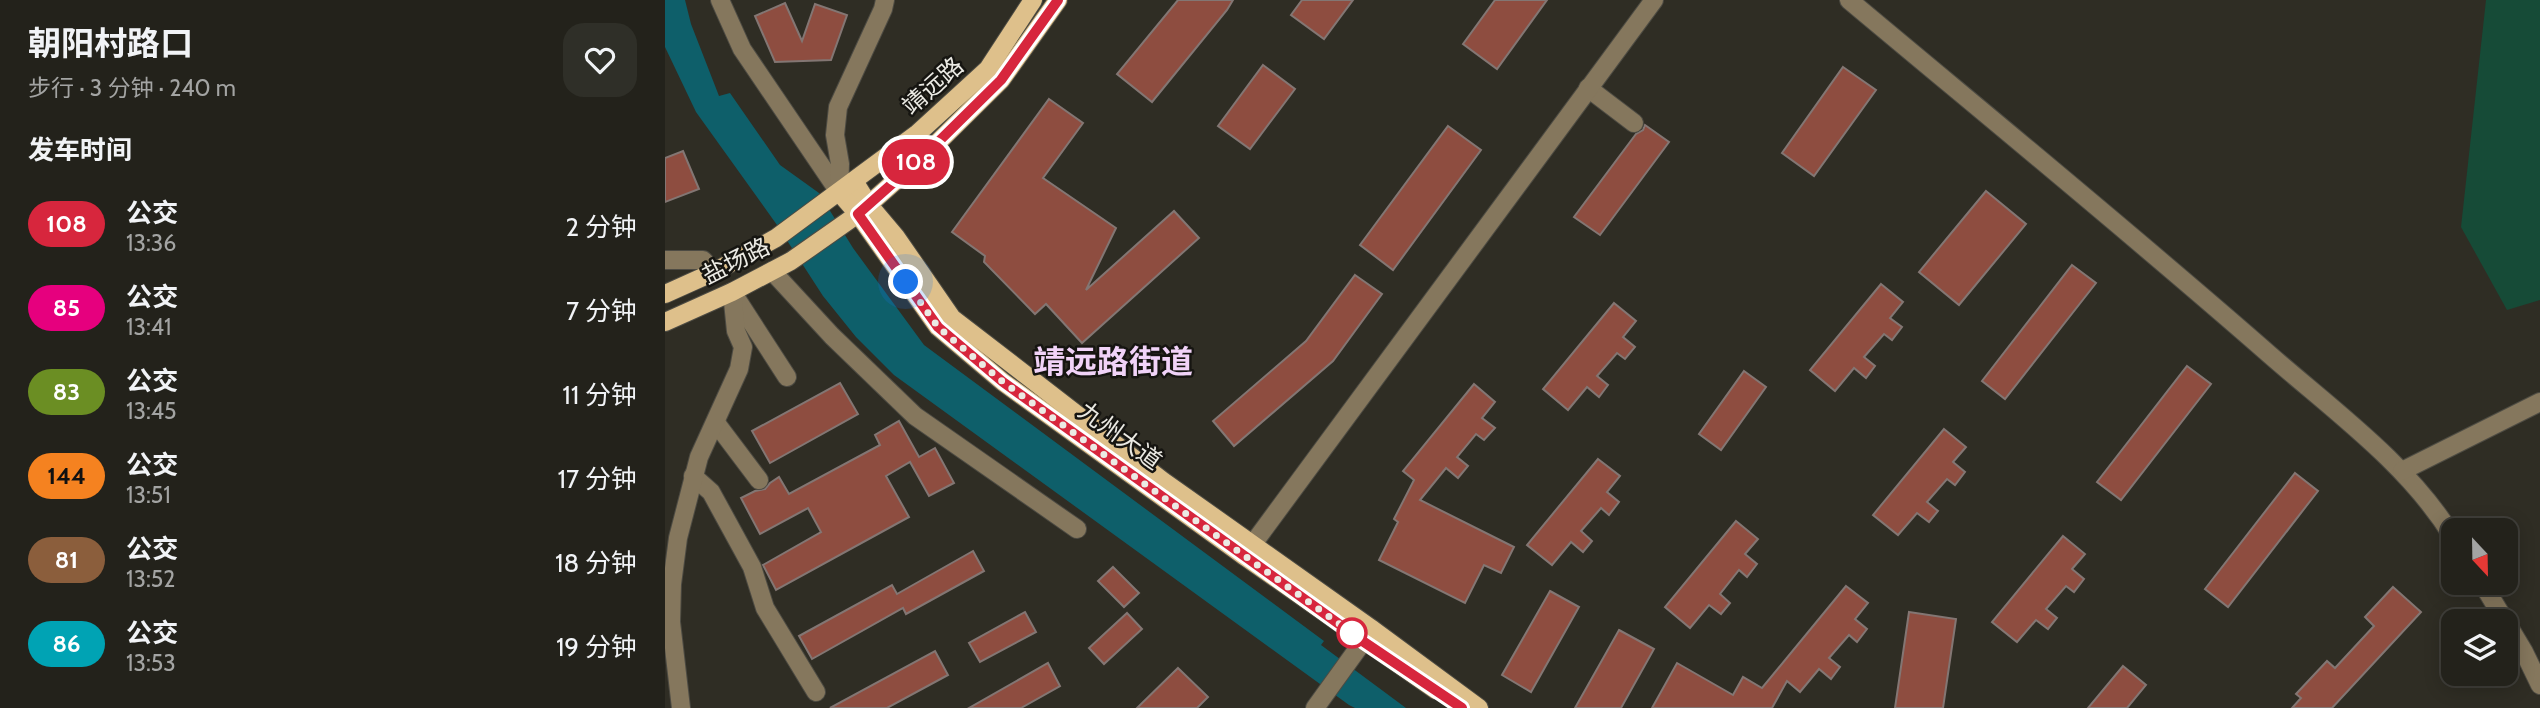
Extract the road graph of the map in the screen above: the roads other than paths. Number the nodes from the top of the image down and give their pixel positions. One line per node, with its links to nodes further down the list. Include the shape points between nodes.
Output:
1 (720, 0): 9 (street, 九州大道, via 742,49)
2 (885, 0): 9 (street, via 838,107 835,135)
3 (1033, 0): 9 (main road, 靖远路, via 988,69 918,133)
4 (1058, 0): 10 (main road, 靖远路, via 1001,80)
5 (1654, 0): 7 (street)
6 (1849, 0): 22 (street, via 2194,288)
7 (1588, 88): 8 (street); 27 (street)
8 (1634, 123)
9 (841, 191): 10 (main road, 九州大道); 11 (main road, 靖远路)
10 (858, 214): 13 (main road, 靖远路); 27 (main road, 九州大道, via 938,327 1003,382)
11 (775, 238): 15 (main road, 盐场路)
12 (665, 260): 15 (street, via 703,260)
13 (791, 261): 14 (main road, 盐场路)
14 (772, 271): 16 (main road, 盐场路); 26 (street, via 915,416)
15 (713, 272): 17 (main road, 盐场路)
16 (732, 292): 18 (main road, 盐场路); 19 (street); 21 (street, via 736,331 743,347 739,369)
17 (665, 294)
18 (665, 322)
19 (787, 377)
20 (2540, 402): 22 (street)
21 (716, 423): 23 (street); 24 (street)
22 (2402, 471): 25 (street)
23 (693, 477): 28 (street); 33 (street, via 711,492 751,567 765,608)
24 (758, 480)
25 (2441, 518)
26 (1077, 529)
27 (1248, 550): 30 (main road, 九州大道)
28 (669, 592): 36 (street)
29 (2518, 634): 31 (street)
30 (1368, 635): 34 (street); 35 (main road, 九州大道)
31 (2532, 649): 32 (street)
32 (2540, 685)
33 (816, 692)
34 (1320, 703)
35 (1471, 707)
36 (681, 708)

